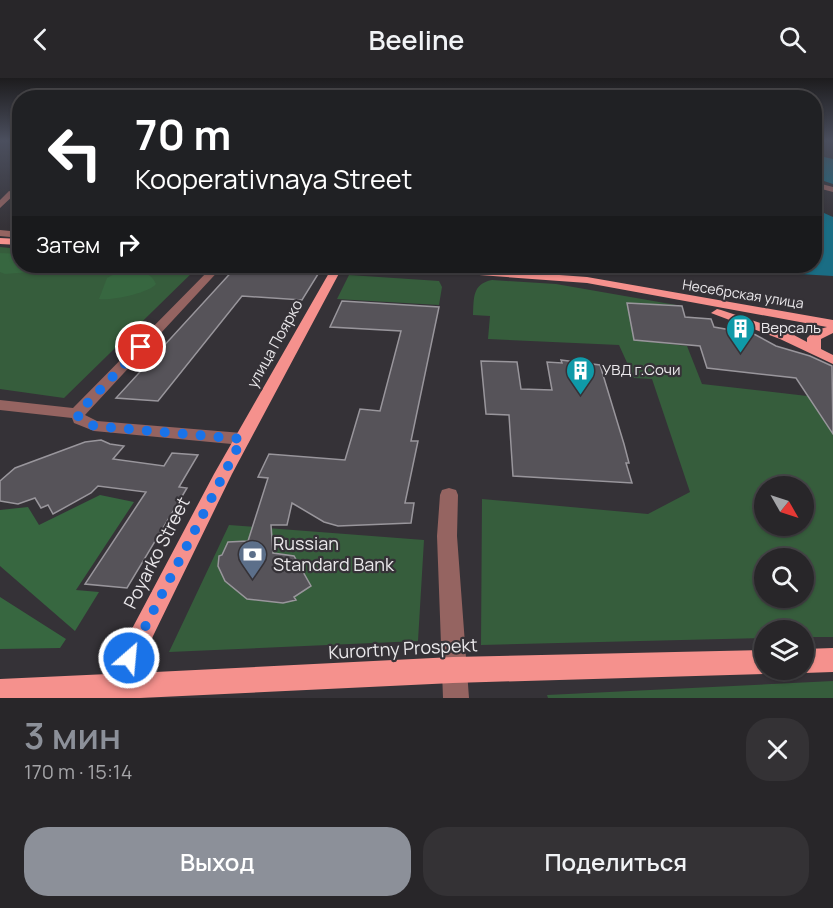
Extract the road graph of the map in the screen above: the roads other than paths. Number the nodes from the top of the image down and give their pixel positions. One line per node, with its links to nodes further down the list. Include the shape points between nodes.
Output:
1 (12, 193): 2 (street)
2 (1, 204)
3 (211, 273): 12 (street)
4 (334, 273): 13 (main road, улица Поярко)
5 (492, 273): 6 (main road, Несебрская улица, via 587,280)
6 (666, 297): 7 (main road, Несебрская улица); 9 (main road, via 761,327)
7 (833, 324)
8 (833, 329): 9 (main road, via 814,338)
9 (814, 350): 10 (main road)
10 (833, 360)
11 (0, 405): 12 (street)
12 (77, 414): 13 (street, via 94,426)
13 (242, 439): 20 (main road, Poyarko Street)
14 (449, 495): 18 (street)
15 (833, 660): 16 (main road)
16 (814, 661)
17 (754, 662): 18 (main road, Kurortny Prospekt)
18 (453, 670): 20 (main road, Kurortny Prospekt); 22 (street)
19 (0, 692): 21 (main road, Kurortny Prospekt)
20 (112, 693): 21 (main road, Kurortny Prospekt)
21 (51, 694)
22 (456, 698)

